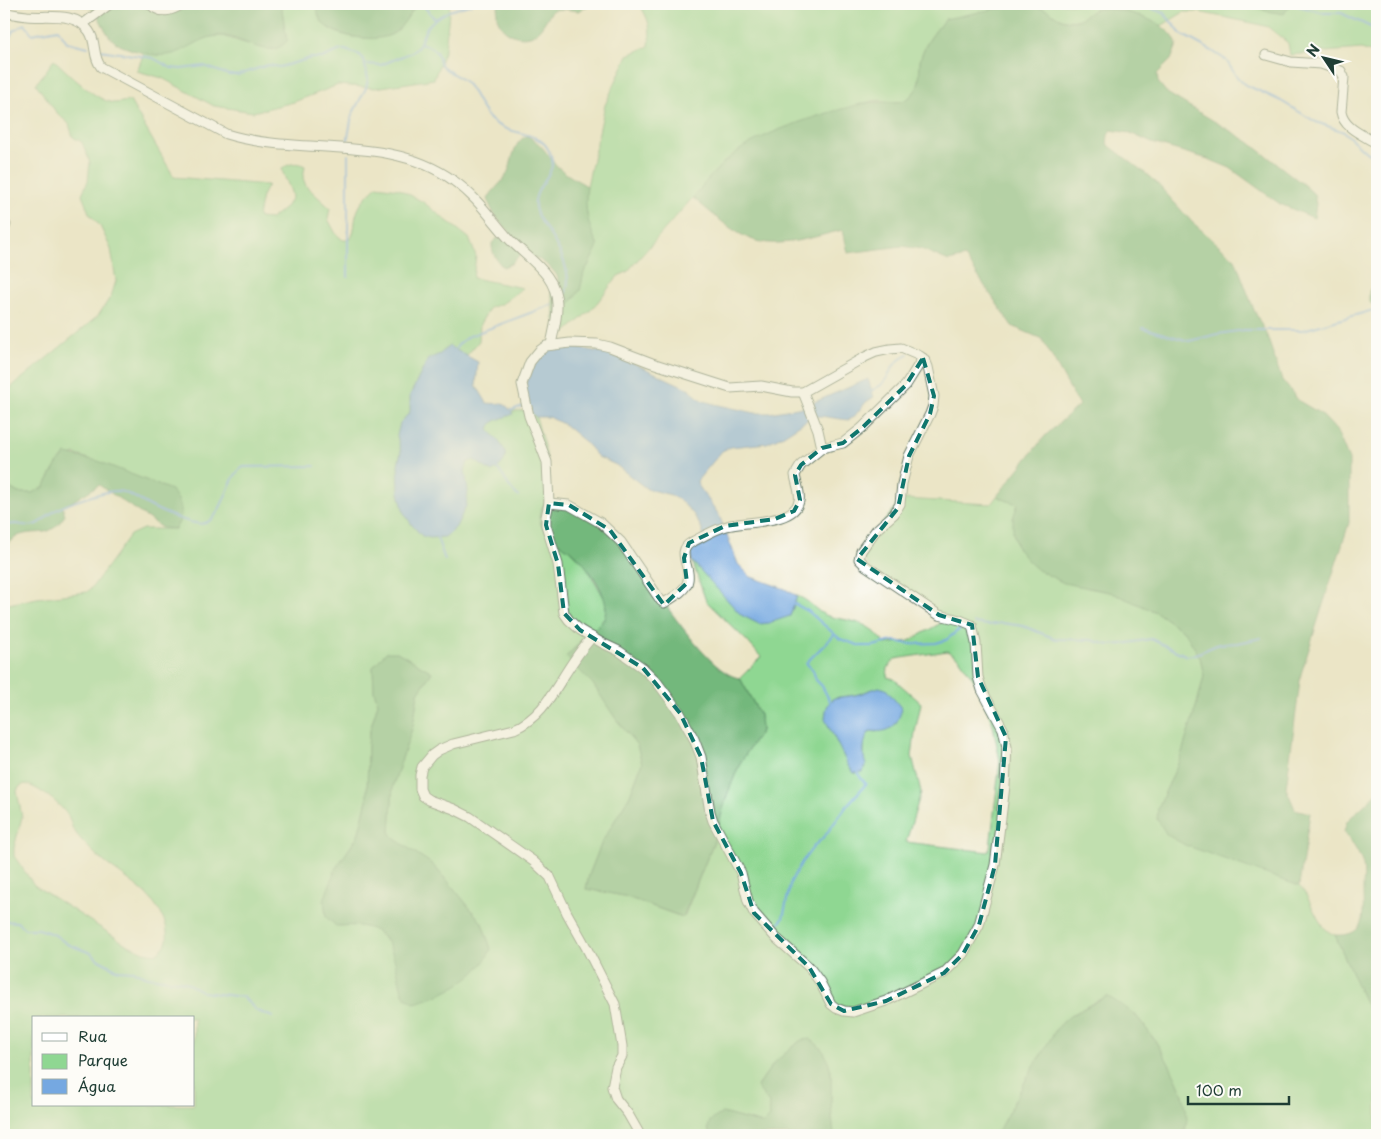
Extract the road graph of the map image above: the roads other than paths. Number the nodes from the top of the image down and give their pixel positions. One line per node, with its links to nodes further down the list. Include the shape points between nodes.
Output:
1 (110, 4): 5 (street)
2 (150, 4): 3 (street, via 159,11 171,11)
3 (183, 4)
4 (4, 12): 5 (street, via 61,17)
5 (83, 24): 8 (street, via 92,35 96,61 101,67 226,134 280,145 396,155 430,166 456,181 554,286 557,307)
6 (1266, 55): 7 (street, via 1292,62 1321,64 1341,71 1344,77 1342,117 1350,127)
7 (1377, 144)
8 (551, 345): 10 (street, via 603,346 730,388 761,386); 12 (street, via 539,351 530,362 522,384 529,416 547,462)
9 (923, 358): 10 (street, via 901,348 876,352); 11 (street, via 906,385 862,428 843,443); 13 (street, via 934,396 930,414 909,456 898,508 876,530 859,555 860,562 929,609 972,625 978,677 1006,737 1005,786 996,865 979,926 963,954 944,973 865,1009 844,1012 836,1008 809,967 754,914 741,873 713,822 701,757 680,713 643,668)
10 (803, 392): 11 (street)
11 (822, 448): 12 (street, via 795,474 800,500 794,510 775,519 725,526 690,543 684,551 688,582 664,603 621,542 601,523 569,505)
12 (549, 503): 13 (street, via 546,525 558,564 564,613)
13 (592, 637): 14 (street, via 550,698 531,719 523,726 440,750 422,767 420,789 429,800 470,818 534,861 550,877 615,1004 622,1056 616,1067 613,1093)
14 (640, 1135)

